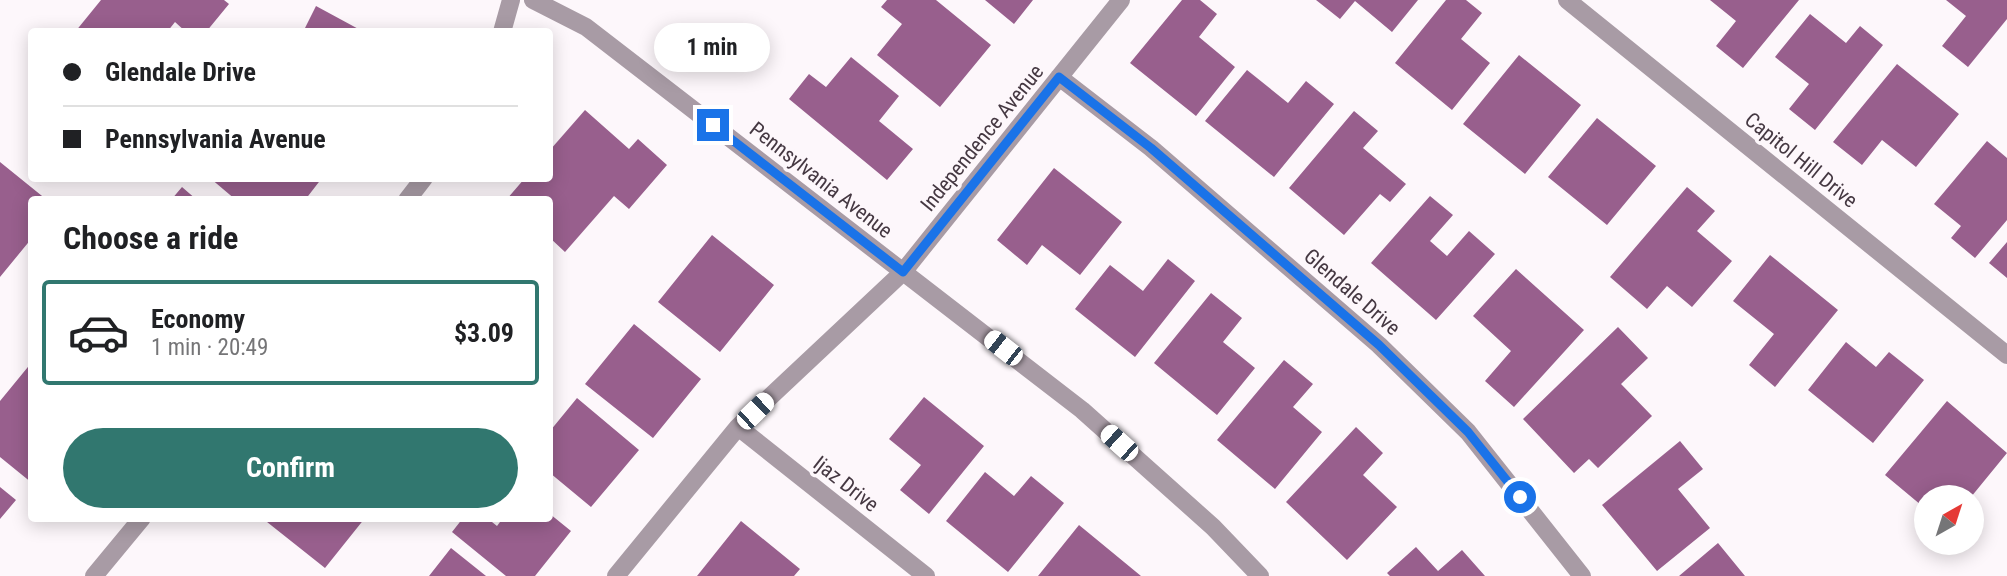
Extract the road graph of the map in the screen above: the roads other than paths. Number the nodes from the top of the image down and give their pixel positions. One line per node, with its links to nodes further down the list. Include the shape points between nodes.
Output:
1 (511, 0): 5 (street)
2 (533, 0): 9 (street, Pennsylvania Avenue, via 586,27)
3 (1121, 0): 6 (street, Independence Avenue)
4 (1567, 0): 10 (street, Capitol Hill Drive)
5 (503, 28)
6 (1059, 77): 9 (street, Independence Avenue); 17 (street, Glendale Drive, via 1151,148 1379,345 1468,432)
7 (421, 182): 8 (street)
8 (410, 196)
9 (903, 272): 11 (street, Independence Avenue); 16 (street, Pennsylvania Avenue, via 1082,410 1213,527)
10 (2007, 355)
11 (738, 427): 14 (street, Independence Avenue); 15 (street, Ijaz Drive)
12 (139, 522): 13 (street)
13 (94, 576)
14 (615, 576)
15 (926, 576)
16 (1260, 576)
17 (1582, 576)

